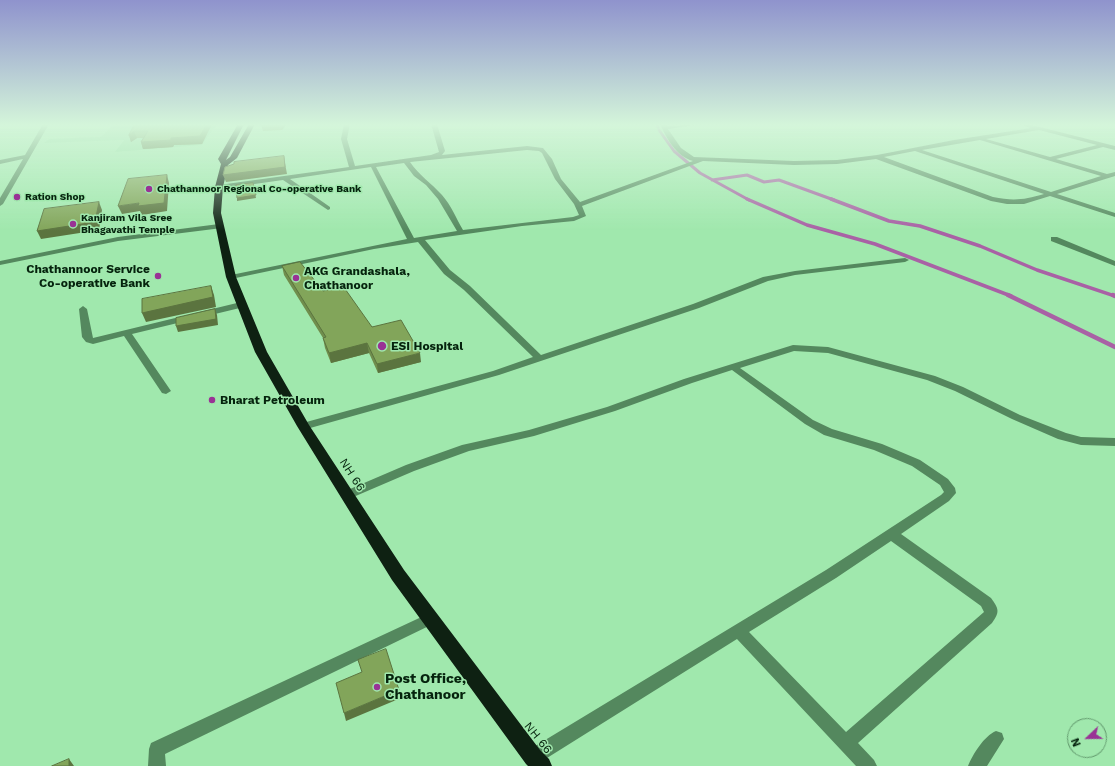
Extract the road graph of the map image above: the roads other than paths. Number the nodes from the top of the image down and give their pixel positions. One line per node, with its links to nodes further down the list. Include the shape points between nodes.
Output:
1 (12, 160): 14 (street)
2 (24, 160): 23 (street)
3 (222, 160): 15 (highway, NH 66)
4 (231, 160): 15 (highway, NH 66)
5 (350, 160): 17 (street)
6 (414, 160): 13 (street)
7 (549, 160): 24 (street, via 558,179)
8 (701, 160): 9 (street, via 794,163); 24 (street)
9 (855, 160)
10 (885, 160): 22 (street, via 999,201 1024,202)
11 (948, 160): 22 (street)
12 (1052, 160): 19 (street)
13 (406, 161): 16 (street); 28 (street, via 416,175 441,198)
14 (0, 162)
15 (225, 164): 21 (highway, NH 66)
16 (372, 166): 17 (street); 30 (street)
17 (353, 169): 20 (street)
18 (1115, 174): 19 (street)
19 (1106, 176): 22 (street)
20 (284, 178): 21 (street); 25 (street)
21 (219, 187): 27 (highway, NH 66, via 217,212)
22 (1049, 194): 26 (street)
23 (0, 204)
24 (578, 205): 28 (street, via 583,214 580,218)
25 (328, 208)
26 (1115, 215)
27 (220, 226): 32 (street, via 118,239); 34 (highway, NH 66)
28 (461, 232): 30 (street)
29 (1054, 239): 33 (street)
30 (416, 240): 34 (street); 38 (street)
31 (904, 260): 38 (street, via 766,279 696,306)
32 (0, 263)
33 (1115, 264)
34 (231, 278): 35 (highway, NH 66)
35 (241, 305): 37 (street); 41 (highway, NH 66, via 261,352)
36 (83, 309): 37 (street, via 89,340)
37 (126, 332): 40 (street)
38 (540, 358): 41 (street, via 496,374)
39 (733, 367): 42 (street, via 793,348 828,350 931,378 1062,436 1081,441); 43 (street, via 538,431 466,448); 44 (street, via 809,422 828,432 878,447 916,463 944,482 950,493 945,498)
40 (166, 391)
41 (303, 426): 43 (highway, NH 66)
42 (1115, 442)
43 (347, 495): 45 (highway, NH 66, via 398,575)
44 (891, 534): 46 (street); 48 (street, via 986,602 991,613)
45 (430, 619): 49 (highway, NH 66); 50 (street, via 157,749)
46 (739, 631): 48 (street); 49 (street)
47 (996, 739): 52 (street)
48 (846, 744): 51 (street)
49 (537, 761)
50 (157, 766)
51 (868, 766)
52 (977, 766)

